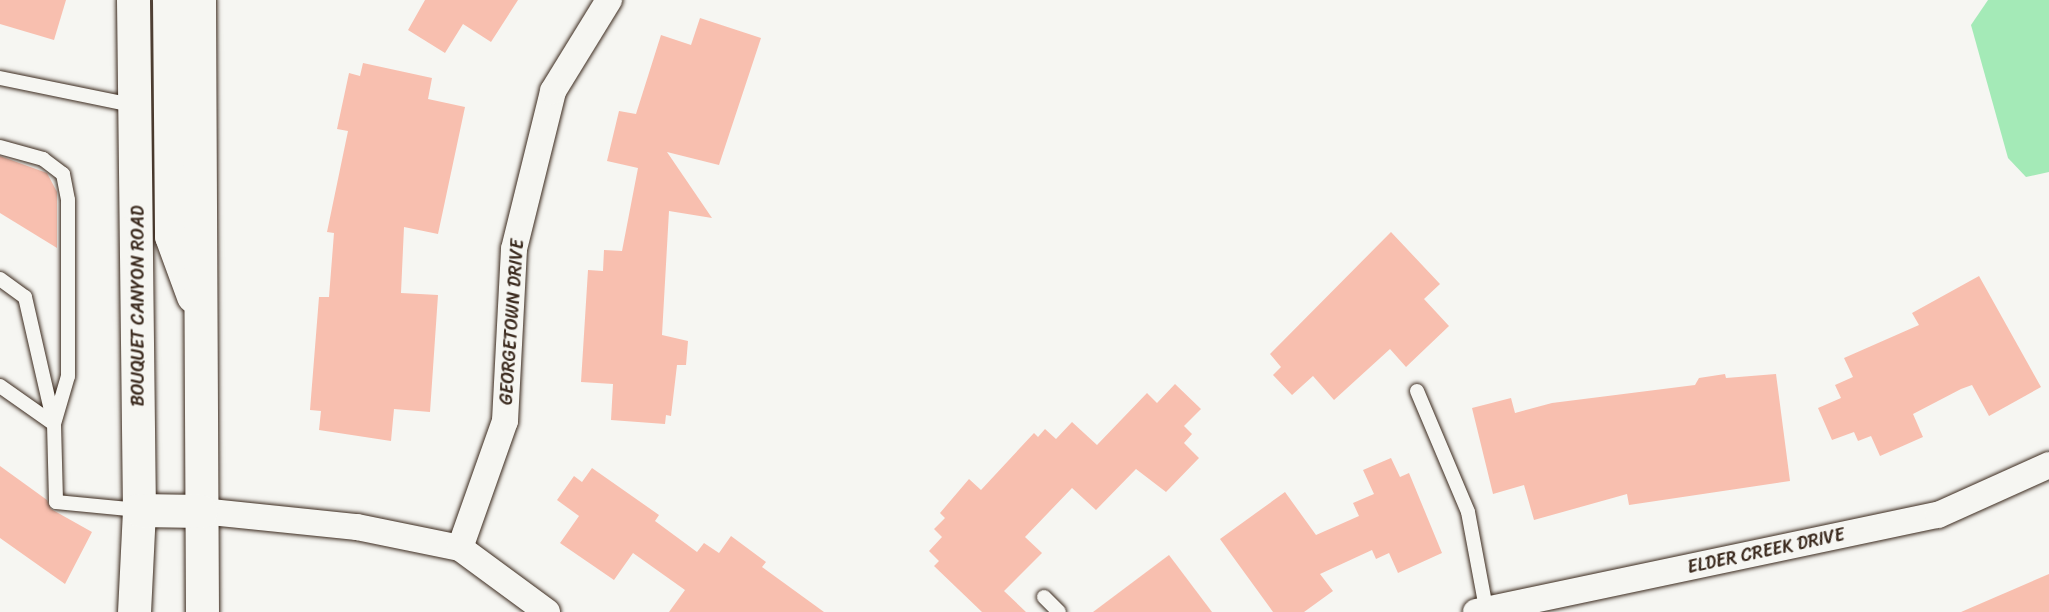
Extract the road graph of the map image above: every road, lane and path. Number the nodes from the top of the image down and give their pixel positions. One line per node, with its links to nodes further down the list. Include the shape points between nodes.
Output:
1 (133, 0): 6 (main road, BOUQUET CANYON ROAD)
2 (169, 0): 9 (main road, via 171,236)
3 (199, 0): 9 (main road)
4 (609, 0): 16 (street, GEORGETOWN DRIVE, via 553,91 514,249 505,421)
5 (0, 78): 6 (lane)
6 (137, 106): 14 (main road, BOUQUET CANYON ROAD)
7 (0, 147): 12 (lane, via 43,159 63,174 65,183 68,375)
8 (0, 279): 12 (lane, via 25,297)
9 (201, 317): 15 (main road)
10 (0, 386): 12 (lane)
11 (1417, 391): 18 (lane, via 1468,512)
12 (54, 424): 14 (lane, via 57,502)
13 (2049, 465): 18 (street, ELDER CREEK DRIVE, via 1938,515)
14 (140, 510): 15 (main road); 19 (main road, BOUQUET CANYON ROAD)
15 (201, 511): 16 (street, via 357,527); 20 (main road)
16 (460, 548): 21 (street)
17 (1044, 597): 22 (lane)
18 (1481, 610)
19 (134, 612)
20 (202, 612)
21 (547, 612)
22 (1059, 612)

